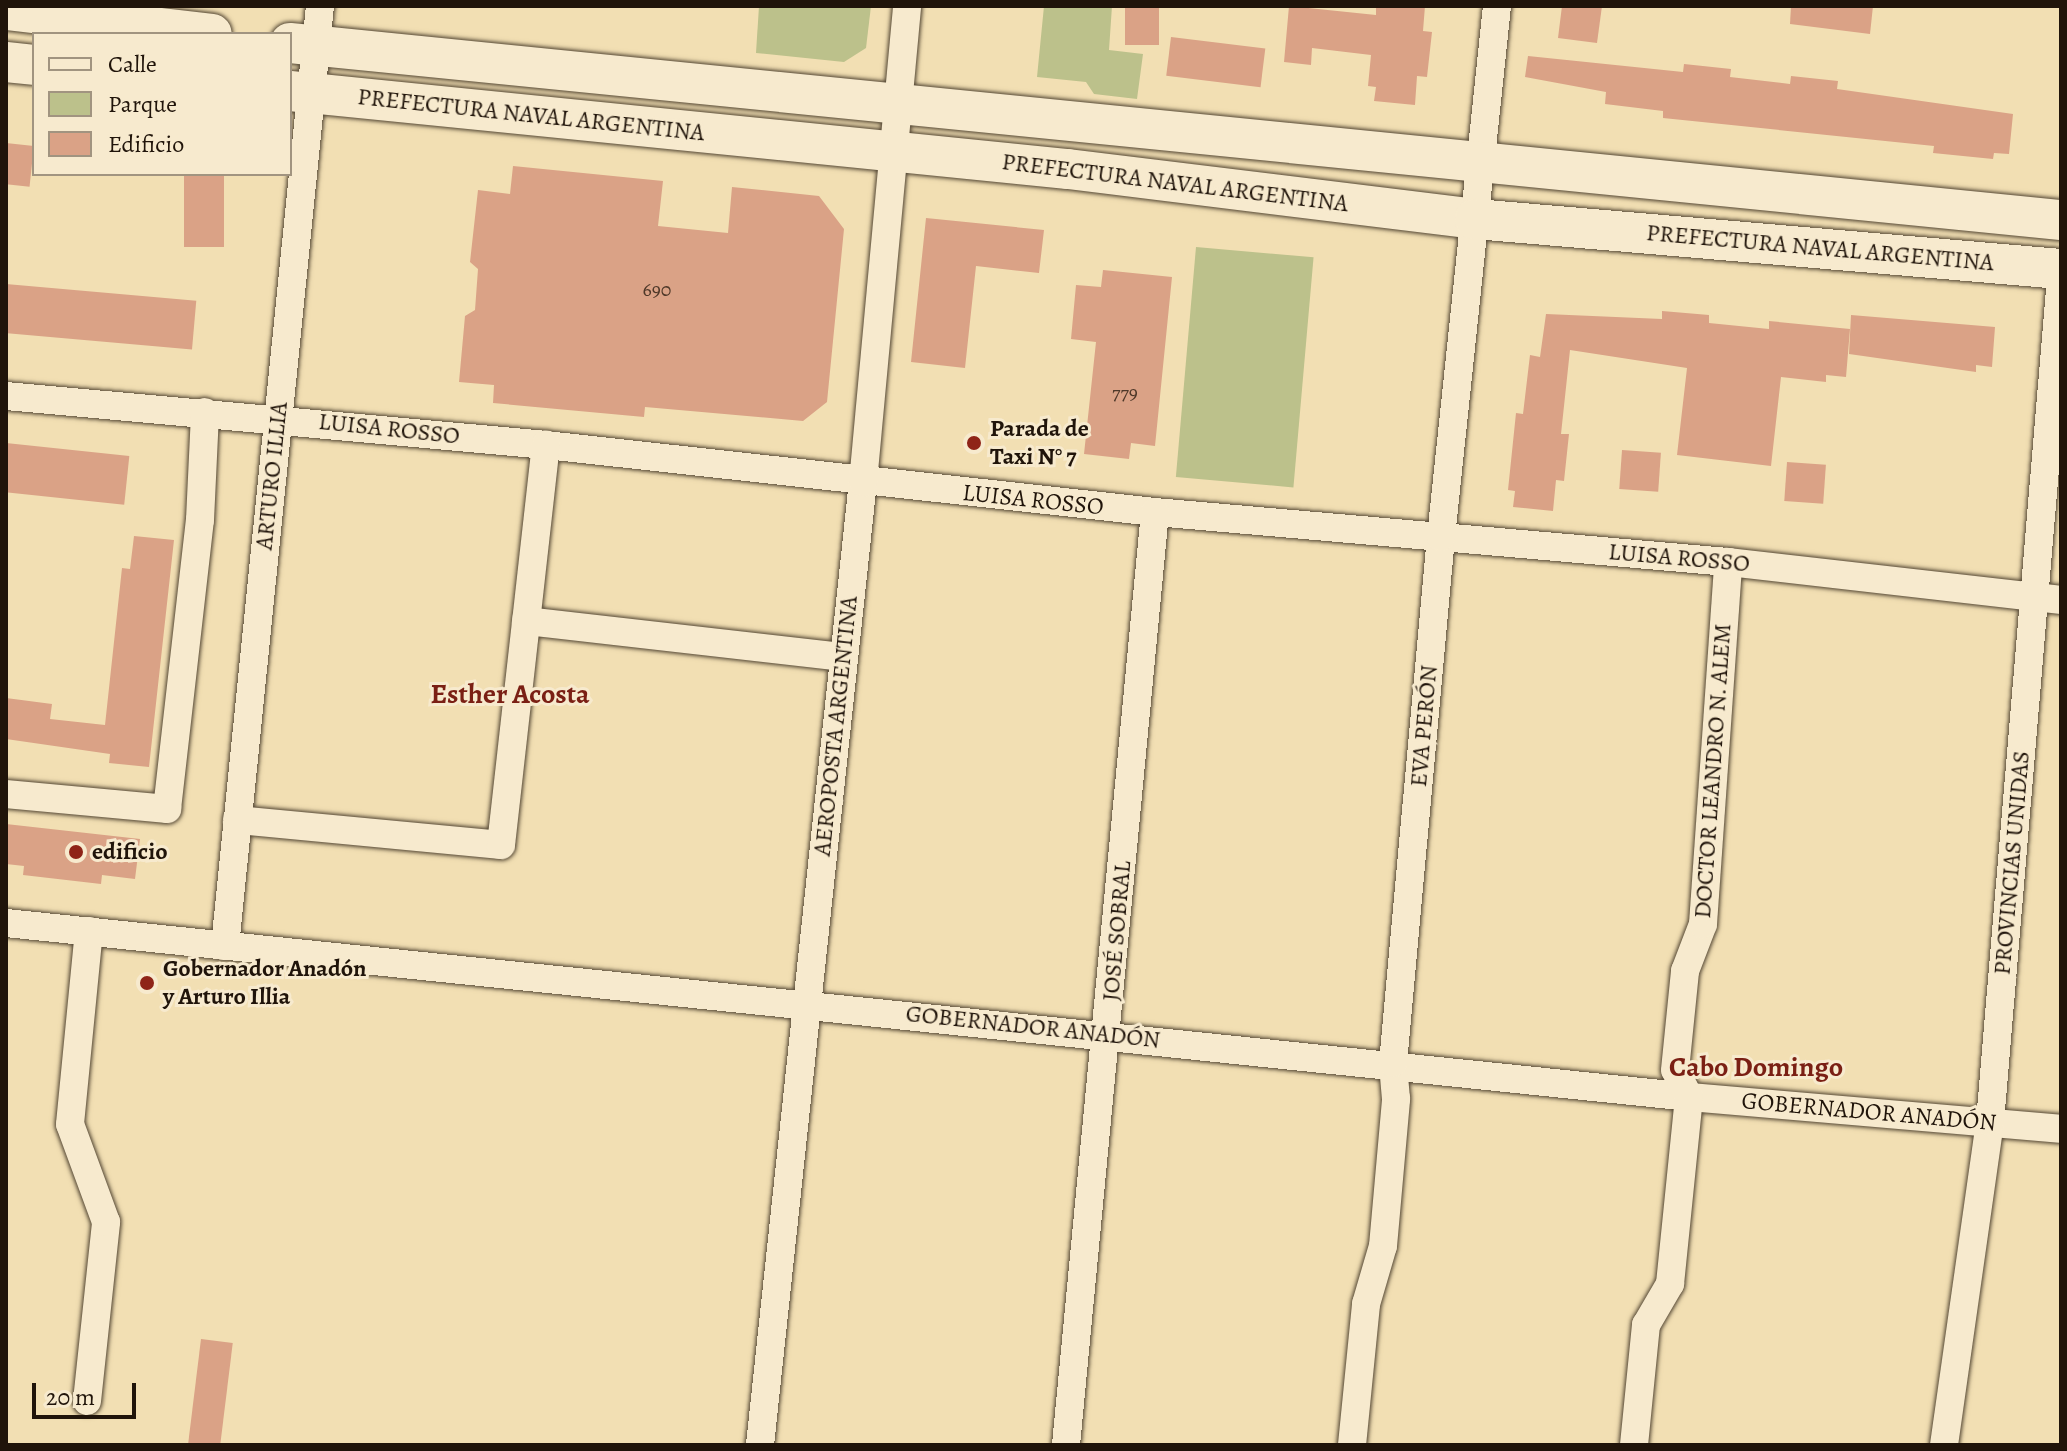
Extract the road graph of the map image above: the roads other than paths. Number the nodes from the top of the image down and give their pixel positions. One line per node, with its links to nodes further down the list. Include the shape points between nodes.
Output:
1 (320, 6): 6 (street, ARTURO ILLIA)
2 (907, 6): 10 (street, AEROPOSTA ARGENTINA)
3 (1497, 6): 12 (street, EVA PERÓN)
4 (6, 10): 5 (main road)
5 (195, 32)
6 (303, 44): 9 (street, ARTURO ILLIA); 10 (main road, PREFECTURA NAVAL ARGENTINA)
7 (6, 62): 8 (main road)
8 (32, 65)
9 (299, 92): 11 (main road, PREFECTURA NAVAL ARGENTINA); 19 (street, ARTURO ILLIA)
10 (897, 105): 11 (street, AEROPOSTA ARGENTINA); 12 (main road, PREFECTURA NAVAL ARGENTINA)
11 (893, 152): 13 (main road, PREFECTURA NAVAL ARGENTINA); 21 (street, AEROPOSTA ARGENTINA)
12 (1481, 163): 13 (street, EVA PERÓN); 14 (main road, PREFECTURA NAVAL ARGENTINA)
13 (1475, 219): 15 (main road, PREFECTURA NAVAL ARGENTINA); 23 (street, EVA PERÓN)
14 (2061, 220)
15 (2061, 269)
16 (2061, 279): 25 (street, PROVINCIAS UNIDAS)
17 (6, 396): 18 (street, LUISA ROSSO)
18 (205, 412): 19 (street, LUISA ROSSO); 28 (street, via 200,520 167,809)
19 (278, 418): 20 (street, LUISA ROSSO); 29 (street, ARTURO ILLIA)
20 (546, 445): 21 (street, LUISA ROSSO); 26 (street)
21 (863, 482): 22 (street, LUISA ROSSO); 27 (street, AEROPOSTA ARGENTINA)
22 (1155, 512): 23 (street, LUISA ROSSO); 34 (street, JOSÉ SOBRAL)
23 (1441, 537): 24 (street, LUISA ROSSO); 35 (street, EVA PERÓN)
24 (1728, 562): 25 (street, LUISA ROSSO); 36 (street, DOCTOR LEANDRO N. ALEM, via 1703,924 1685,971 1675,1070)
25 (2048, 598): 37 (street, PROVINCIAS UNIDAS)
26 (526, 621): 27 (street); 29 (street, via 501,845)
27 (843, 657): 33 (street, AEROPOSTA ARGENTINA)
28 (6, 794)
29 (237, 820): 32 (street, ARTURO ILLIA)
30 (6, 923): 31 (street, GOBERNADOR ANADÓN)
31 (89, 931): 32 (street, GOBERNADOR ANADÓN); 39 (street, via 70,1124 106,1222)
32 (225, 946): 33 (street, GOBERNADOR ANADÓN)
33 (806, 1004): 34 (street, GOBERNADOR ANADÓN); 40 (street, AEROPOSTA ARGENTINA)
34 (1108, 1035): 35 (street, GOBERNADOR ANADÓN); 41 (street, JOSÉ SOBRAL)
35 (1393, 1063): 36 (street, GOBERNADOR ANADÓN); 42 (street, EVA PERÓN, via 1396,1099 1383,1246 1366,1304)
36 (1689, 1097): 37 (street, GOBERNADOR ANADÓN); 43 (street, DOCTOR LEANDRO N. ALEM, via 1670,1284 1646,1325)
37 (1990, 1122): 38 (street, GOBERNADOR ANADÓN); 44 (street, PROVINCIAS UNIDAS)
38 (2061, 1129)
39 (87, 1401)
40 (760, 1445)
41 (1066, 1445)
42 (1352, 1445)
43 (1634, 1445)
44 (1944, 1445)

